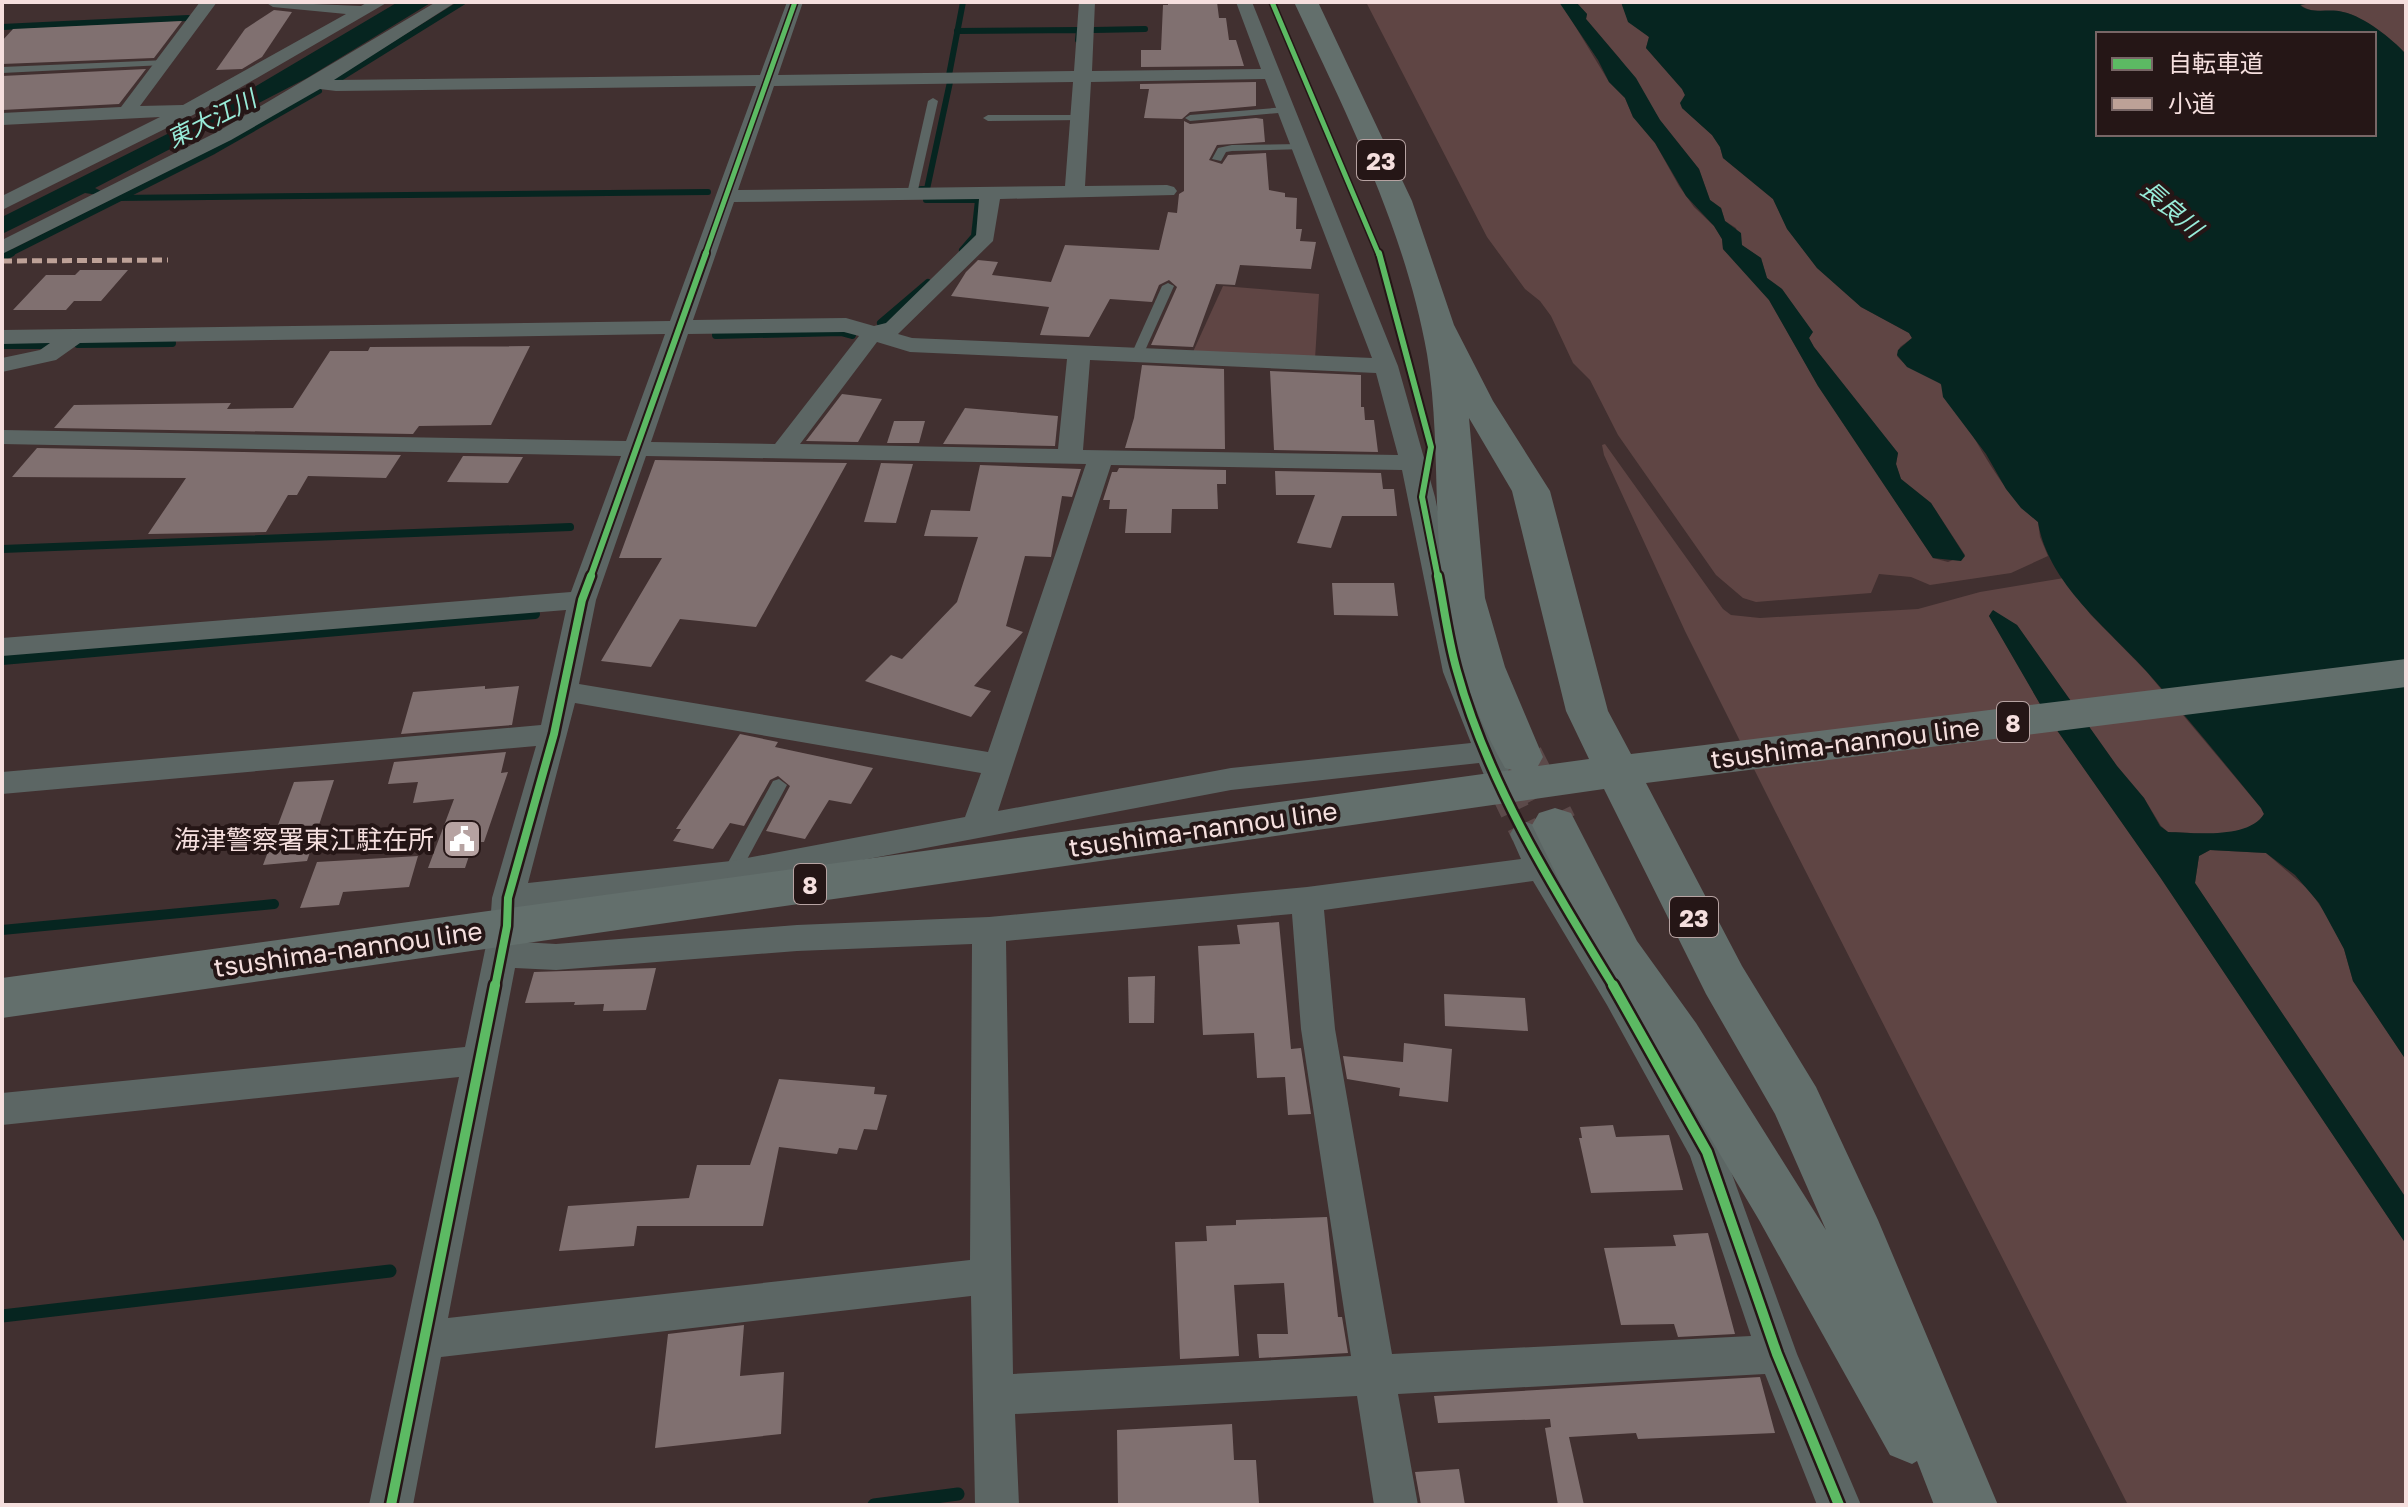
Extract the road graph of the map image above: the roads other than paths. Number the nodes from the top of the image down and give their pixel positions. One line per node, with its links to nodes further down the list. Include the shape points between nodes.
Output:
1 (209, 2): 9 (street)
2 (273, 2): 8 (street)
3 (448, 2): 14 (street)
4 (795, 2): 13 (street)
5 (1087, 2): 12 (street)
6 (1244, 2): 11 (street)
7 (1306, 2): 33 (main road, 23, via 1398,196)
8 (372, 7): 17 (street)
9 (164, 62): 10 (lane); 18 (street)
10 (2, 70)
11 (1271, 74): 12 (street); 16 (street)
12 (1081, 77): 13 (street); 20 (street)
13 (769, 80): 14 (street); 29 (street)
14 (317, 83): 31 (street)
15 (933, 101): 28 (lane)
16 (1286, 110): 21 (lane); 23 (street)
17 (186, 111): 18 (street); 30 (street)
18 (126, 113): 22 (street)
19 (988, 118): 20 (lane)
20 (1079, 118): 26 (street)
21 (1190, 118)
22 (2, 119)
23 (1301, 147): 24 (lane, via 1232,148 1222,150); 41 (street)
24 (1217, 159)
25 (1167, 191): 26 (street)
26 (1075, 192): 27 (street)
27 (990, 193): 28 (street); 35 (street, via 986,237 894,328)
28 (912, 194): 29 (street)
29 (726, 196): 34 (street)
30 (2, 204)
31 (2, 248)
32 (1168, 286): 39 (lane)
33 (1438, 326): 53 (main road, via 1461,577); 55 (main road, 23, via 1531,491 1587,711)
34 (679, 328): 35 (street, via 846,325); 36 (street); 43 (street)
35 (872, 334): 38 (street, via 910,345); 44 (street)
36 (73, 336): 37 (street); 40 (street, via 48,355)
37 (2, 337)
38 (1079, 353): 39 (street); 45 (street)
39 (1137, 355): 41 (street)
40 (2, 365)
41 (1386, 366): 47 (street)
42 (2, 437): 43 (street)
43 (636, 450): 44 (street); 48 (street)
44 (781, 453): 45 (street)
45 (1070, 457): 46 (street)
46 (1101, 458): 47 (street); 54 (street)
47 (1410, 463): 53 (street, via 1422,497 1457,672)
48 (582, 600): 49 (street); 51 (street)
49 (2, 647)
50 (2406, 673): 55 (main road, tsushima-nannou line / 8)
51 (563, 691): 52 (street); 54 (street)
52 (554, 734): 56 (street); 62 (street)
53 (1504, 764): 58 (street, via 1231,779)
54 (999, 765): 58 (street)
55 (1619, 771): 62 (main road, tsushima-nannou line / 8); 77 (main road, 23, via 1724,980 1797,1103)
56 (2, 783)
57 (779, 785): 60 (lane)
58 (978, 826): 60 (street)
59 (1541, 842): 61 (street); 69 (street, via 1707,1152); 76 (main road, via 1678,1038)
60 (731, 873): 62 (street)
61 (1307, 900): 63 (street); 70 (street, via 1318,1029)
62 (505, 926): 63 (street, via 556,957); 64 (main road, tsushima-nannou line / 8); 65 (street)
63 (989, 930): 67 (street)
64 (2, 998)
65 (480, 1060): 66 (street); 68 (street)
66 (2, 1109)
67 (990, 1276): 68 (street); 71 (street)
68 (425, 1340): 72 (street)
69 (1777, 1354): 70 (street); 75 (street)
70 (1376, 1375): 71 (street); 74 (street)
71 (993, 1395): 73 (street)
72 (391, 1505)
73 (997, 1505)
74 (1396, 1505)
75 (1839, 1505)
76 (1954, 1505)
77 (1966, 1505)

